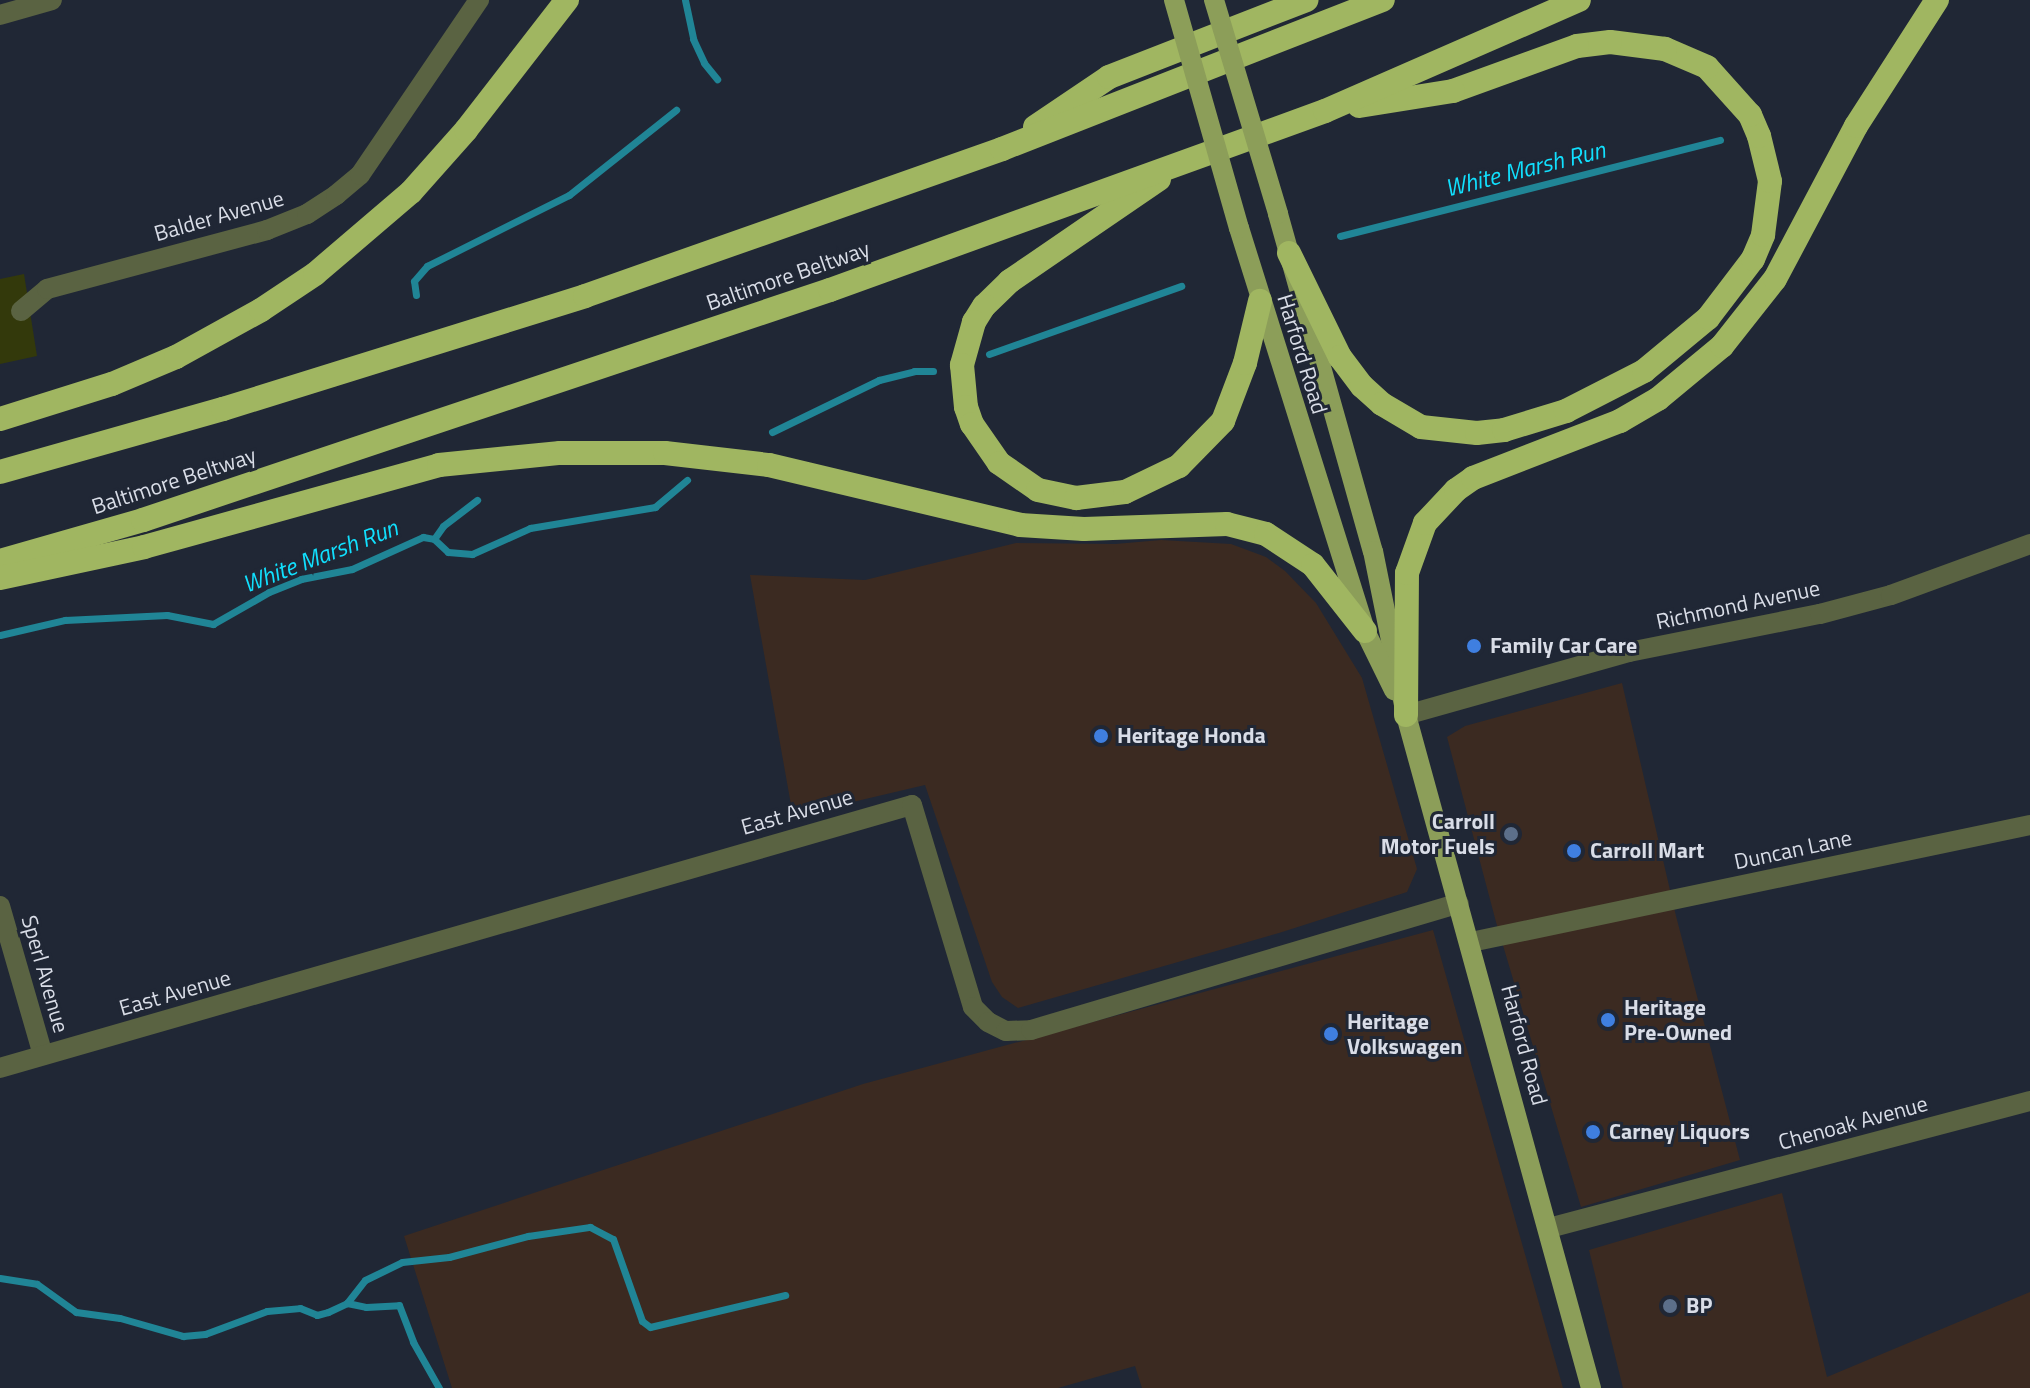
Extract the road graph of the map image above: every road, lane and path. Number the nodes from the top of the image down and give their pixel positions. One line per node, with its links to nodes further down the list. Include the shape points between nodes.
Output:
1 (52, 0): 10 (street)
2 (479, 0): 16 (street, Balder Avenue, via 360,175 336,195 267,230 47,289)
3 (567, 0): 17 (highway, via 411,192 315,274 176,357 112,384)
4 (1174, 0): 15 (main road, Harford Road, bridge)
5 (1214, 0): 14 (main road, Harford Road, bridge)
6 (1307, 0): 12 (highway, via 1109,77)
7 (1383, 0): 12 (highway)
8 (1579, 0): 11 (highway, Baltimore Beltway)
9 (1937, 0): 23 (highway, via 1856,126 1775,279 1722,346 1694,372 1620,421 1473,478 1425,523 1407,573)
10 (0, 15)
11 (1325, 111): 13 (highway, Baltimore Beltway); 14 (highway, via 1453,91 1577,46 1610,42 1665,49 1707,67 1750,115 1770,181 1763,235 1753,259 1708,318 1644,371 1566,411 1477,433 1421,427 1362,386 1340,357)
12 (1002, 149): 18 (highway, via 459,338)
13 (1191, 158): 15 (highway, via 1010,281 984,306 962,365 972,424 999,463 1038,490 1097,497 1152,482 1179,466 1223,421); 20 (highway, Baltimore Beltway, via 830,290 143,520)
14 (1289, 253): 23 (main road, Harford Road, via 1373,551)
15 (1260, 301): 22 (main road, Harford Road)
16 (21, 311)
17 (0, 419)
18 (0, 472)
19 (2030, 544): 23 (street, Richmond Avenue, via 1891,595 1629,652)
20 (0, 561)
21 (0, 578): 22 (highway, via 144,547 426,467 560,453 665,453 769,465 1020,525 1084,529 1227,524 1293,548)
22 (1365, 631): 23 (main road, Harford Road)
23 (1406, 715): 25 (main road, Harford Road)
24 (2030, 825): 27 (street, Duncan Lane)
25 (1459, 903): 27 (main road, Harford Road); 28 (street, East Avenue, via 1031,1030 1006,1031 973,1007 912,805)
26 (0, 906): 28 (street, Sperl Avenue)
27 (1471, 942): 31 (main road, Harford Road)
28 (43, 1055): 29 (street, East Avenue)
29 (0, 1068)
30 (2030, 1101): 31 (street, Chenoak Avenue)
31 (1549, 1228): 32 (main road, Harford Road)
32 (1591, 1388)

